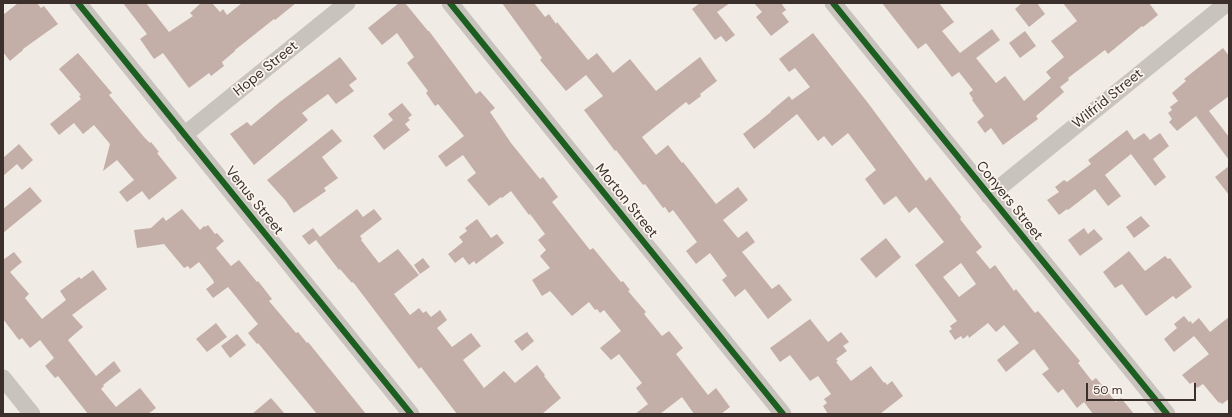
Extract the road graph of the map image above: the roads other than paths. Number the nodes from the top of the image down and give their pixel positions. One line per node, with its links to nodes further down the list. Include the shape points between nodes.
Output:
1 (78, 3): 6 (street, Venus Street)
2 (347, 3): 6 (street, Hope Street)
3 (450, 3): 11 (street, Morton Street)
4 (833, 3): 7 (street, Conyers Street)
5 (1227, 3): 7 (street, Wilfrid Street)
6 (184, 135): 10 (street, Venus Street)
7 (989, 196): 12 (street, Conyers Street)
8 (3, 378): 9 (street)
9 (32, 414)
10 (411, 414)
11 (783, 414)
12 (1167, 414)

